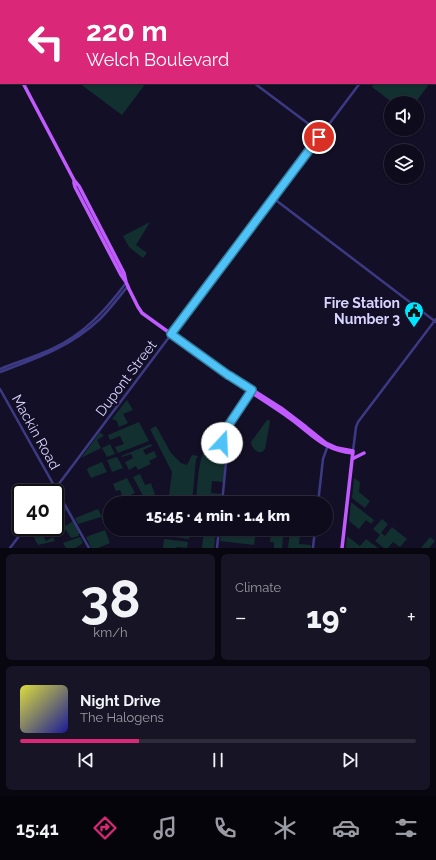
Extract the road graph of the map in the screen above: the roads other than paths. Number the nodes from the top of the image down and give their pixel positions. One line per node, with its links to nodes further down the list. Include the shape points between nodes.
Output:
1 (24, 84): 6 (main road, via 103,231)
2 (255, 84): 4 (street)
3 (359, 84): 4 (street, Dupont Street)
4 (322, 134): 5 (street, Dupont Street)
5 (273, 198): 7 (street); 8 (street, Dupont Street)
6 (127, 284): 8 (main road, via 142,312); 9 (street, via 93,322 77,334 49,351); 10 (street, via 102,317 74,339 46,355)
7 (436, 321): 14 (street, via 358,422)
8 (171, 334): 12 (main road); 18 (street, Dupont Street)
9 (0, 369)
10 (0, 372)
11 (0, 389): 17 (street, Mackin Road)
12 (252, 392): 13 (main road, via 291,416); 19 (street, via 223,436 226,460)
13 (328, 446): 14 (main road); 20 (street, via 323,459)
14 (353, 452): 16 (main road)
15 (364, 453): 16 (main road)
16 (352, 459): 29 (main road)
17 (54, 484)
18 (59, 484)
19 (223, 496)
20 (319, 496)
21 (64, 503): 26 (street, Mackin Road)
22 (19, 536): 25 (street)
23 (218, 536): 27 (street)
24 (314, 536): 28 (street)
25 (10, 548)
26 (89, 548)
27 (217, 548)
28 (313, 548)
29 (342, 548)

